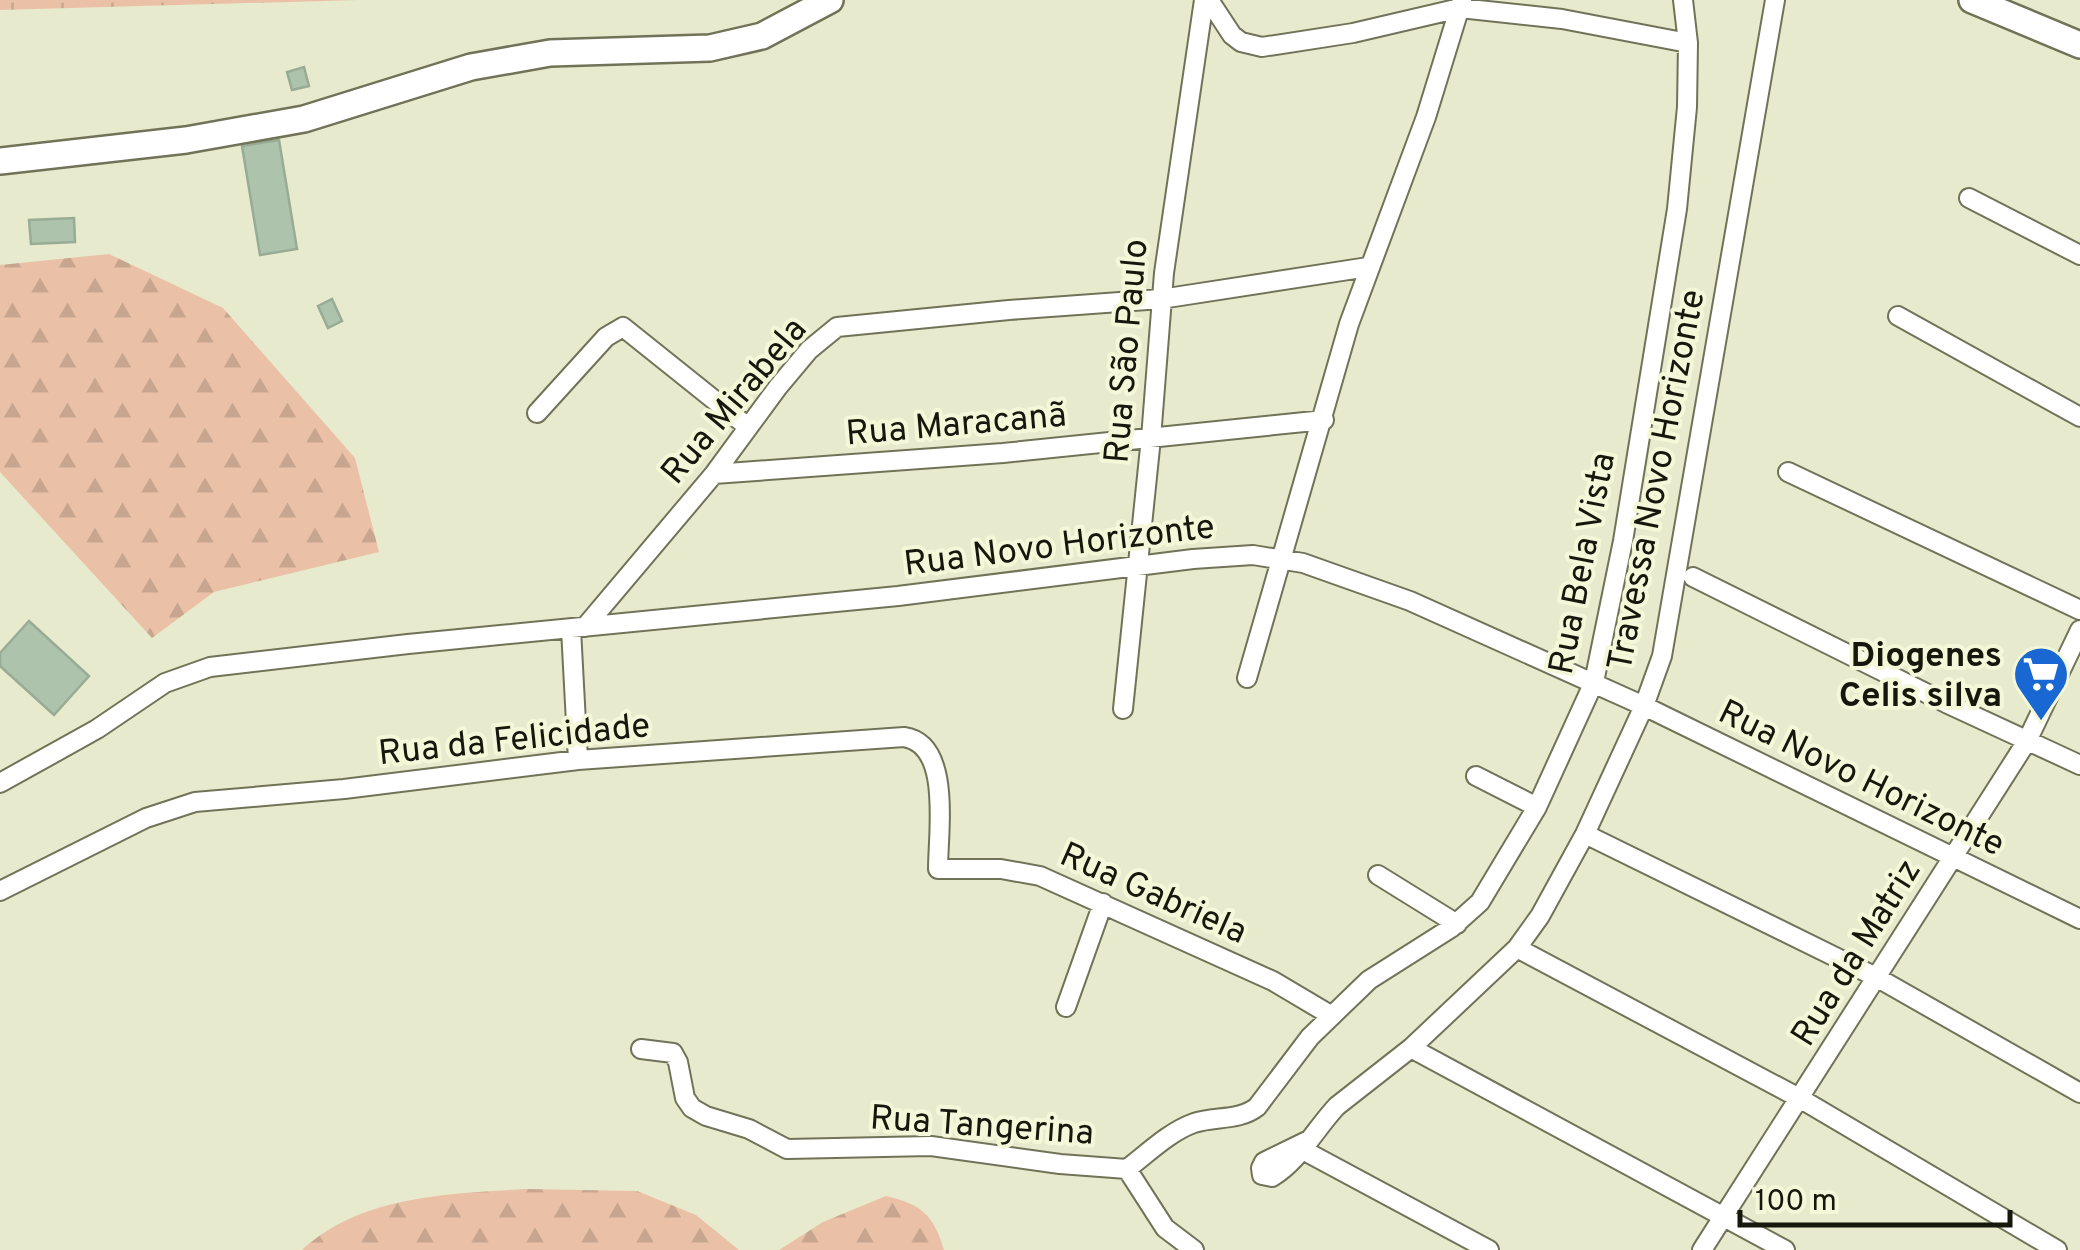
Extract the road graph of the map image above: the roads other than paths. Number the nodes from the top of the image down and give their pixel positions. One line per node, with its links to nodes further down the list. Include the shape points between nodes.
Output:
1 (830, 0): 9 (main road, via 762,36 710,48 550,52 472,67 304,119)
2 (1207, 0): 6 (street, via 1232,35 1262,46 1353,33); 13 (street, Rua São Paulo)
3 (1683, 0): 7 (street, Rua Bela Vista)
4 (1775, 0): 30 (street, Travessa Novo Horizonte, via 1665,639)
5 (1972, 0): 8 (main road)
6 (1461, 4): 7 (street); 12 (street)
7 (1688, 44): 29 (street, Rua Bela Vista, via 1677,210)
8 (2080, 45)
9 (0, 161)
10 (1969, 198): 11 (street)
11 (2080, 255)
12 (1368, 267): 13 (street, Rua Mirabela); 17 (street)
13 (1161, 299): 18 (street, Rua Mirabela, via 838,327 810,350); 19 (street, Rua São Paulo)
14 (1898, 316): 16 (street)
15 (537, 413): 18 (street, via 623,327)
16 (2080, 418)
17 (1324, 420): 19 (street, Rua Maracanã); 22 (street)
18 (748, 427): 21 (street, Rua Mirabela)
19 (1151, 438): 21 (street, Rua Maracanã); 23 (street, Rua São Paulo)
20 (1788, 472): 25 (street)
21 (714, 474): 26 (street, Rua Mirabela)
22 (1283, 558): 23 (street, Rua Novo Horizonte); 28 (street); 29 (street, Rua Novo Horizonte, via 1410,600)
23 (1136, 567): 26 (street, Rua Novo Horizonte); 31 (street, Rua São Paulo)
24 (1693, 577): 32 (street)
25 (2080, 610)
26 (578, 628): 33 (street); 36 (street, Rua Novo Horizonte, via 183,674)
27 (2080, 630): 32 (street, Rua da Matriz)
28 (1247, 678)
29 (1594, 682): 30 (street, Rua Novo Horizonte); 37 (street, Rua Bela Vista)
30 (1644, 706): 38 (street, Travessa Novo Horizonte); 39 (street, Rua Novo Horizonte)
31 (1123, 709)
32 (2027, 740): 34 (street); 39 (street, Rua da Matriz)
33 (578, 760): 40 (street, Rua da Felicidade, via 914,738 936,762); 42 (street, Rua da Felicidade, via 181,804)
34 (2080, 765)
35 (1476, 776): 37 (street)
36 (0, 783)
37 (1537, 807): 45 (street, Rua Bela Vista, via 1480,902)
38 (1585, 834): 46 (street, Travessa Novo Horizonte); 47 (street)
39 (1953, 860): 44 (street, Rua Novo Horizonte); 47 (street, Rua da Matriz)
40 (938, 869): 43 (street, Rua Gabriela, via 1022,872)
41 (1378, 875): 45 (street)
42 (1, 887)
43 (1103, 903): 48 (street); 49 (street, Rua Gabriela, via 1273,981)
44 (2080, 920)
45 (1457, 924): 49 (street, Rua Bela Vista, via 1369,980)
46 (1518, 948): 50 (street, Travessa Novo Horizonte); 53 (street)
47 (1876, 976): 52 (street); 53 (street, Rua da Matriz)
48 (1066, 1008)
49 (1332, 1016): 56 (street, Rua Bela Vista, via 1253,1111 1180,1130)
50 (1411, 1048): 54 (street, Travessa Novo Horizonte, via 1347,1096); 57 (street)
51 (641, 1049): 56 (street, Rua Tangerina, via 673,1054 685,1098 700,1114 788,1149 931,1146)
52 (2080, 1094)
53 (1801, 1099): 57 (street, Rua da Matriz); 62 (street)
54 (1304, 1145): 55 (street, Travessa Novo Horizonte, via 1275,1176 1264,1177); 59 (street)
55 (1260, 1168)
56 (1127, 1169): 58 (street, via 1165,1228)
57 (1723, 1216): 60 (street, Rua da Matriz); 61 (street)
58 (1193, 1250)
59 (1489, 1250)
60 (1702, 1250)
61 (1785, 1250)
62 (2056, 1250)

